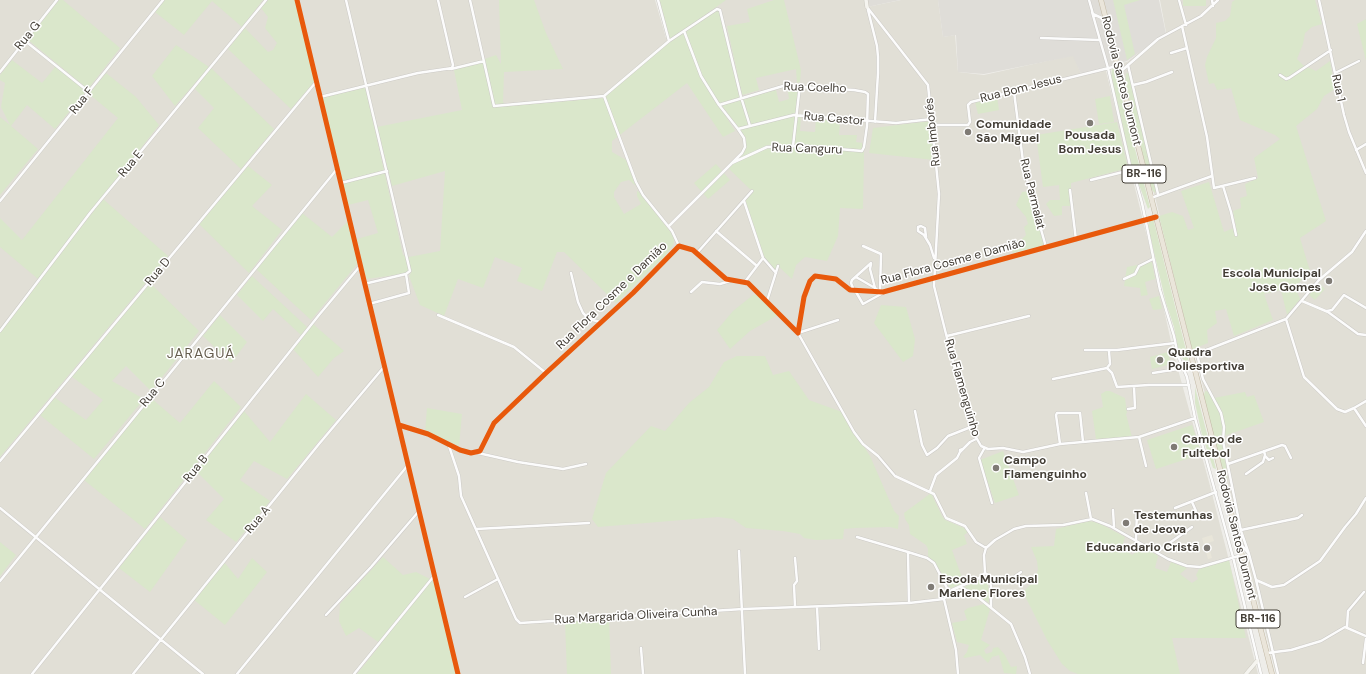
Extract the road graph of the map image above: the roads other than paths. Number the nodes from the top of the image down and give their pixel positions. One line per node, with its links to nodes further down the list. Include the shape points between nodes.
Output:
1 (57, 0): 24 (street, Rua G)
2 (163, 0): 45 (street, Rua F)
3 (266, 0): 119 (street, Rua E, via 90,213)
4 (297, 0): 41 (street)
5 (346, 0): 42 (street)
6 (438, 0): 35 (street, via 453,65)
7 (470, 0): 30 (street)
8 (658, 0): 26 (street)
9 (866, 0): 17 (street)
10 (1089, 0): 18 (street)
11 (1101, 0): 19 (highway, Rodovia Santos Dumont / BR-116)
12 (1179, 0): 20 (street)
13 (1212, 0): 16 (street)
14 (1218, 0): 16 (street)
15 (1319, 0): 28 (street, Rua 1)
16 (1213, 6): 20 (street)
17 (867, 7): 52 (street, Rua Imborés, via 926,81); 54 (street, via 877,52)
18 (1092, 12): 19 (street); 25 (street)
19 (1106, 20): 33 (highway, Rodovia Santos Dumont / BR-116)
20 (1186, 25): 21 (street)
21 (1182, 26): 27 (street); 32 (street, via 1158,40)
22 (684, 31): 26 (street); 49 (street, via 717,9 721,11); 50 (street, via 701,76)
23 (1041, 38): 25 (street)
24 (24, 40): 36 (street, Rua G); 45 (street)
25 (1100, 40): 34 (street)
26 (669, 41): 47 (street)
27 (1188, 48): 29 (street); 66 (street, via 1207,137)
28 (1331, 50): 39 (street, Rua 1); 40 (street, via 1286,79)
29 (1171, 53)
30 (484, 60): 35 (street); 47 (street, via 494,106)
31 (1359, 61): 39 (street)
32 (1128, 65): 38 (street); 44 (street)
33 (1118, 66): 34 (street, Rua Bom Jesus); 38 (highway, Rodovia Santos Dumont / BR-116)
34 (1108, 68): 46 (street, Rua Bom Jesus); 63 (street)
35 (451, 69): 42 (street, via 418,73)
36 (0, 72)
37 (1172, 72): 44 (street)
38 (1119, 73): 74 (highway, Rodovia Santos Dumont / BR-116)
39 (1335, 73): 60 (street, Rua 1, via 1344,115)
40 (1280, 75)
41 (316, 82): 48 (street); 155 (street, Rua D)
42 (366, 85): 48 (street); 64 (street)
43 (800, 85): 49 (street, Rua Coelho, via 783,86); 51 (street); 53 (street, Rua Coelho, via 866,92)
44 (1133, 85): 73 (street)
45 (89, 92): 76 (street, Rua F)
46 (1014, 92): 55 (street, Rua Bom Jesus, via 971,102 968,105 969,125); 87 (street, Rua Parmalat, via 1024,169)
47 (604, 96): 79 (street, via 636,182)
48 (320, 97): 62 (street)
49 (741, 97): 50 (street, Rua Coelho); 56 (street)
50 (719, 105): 57 (street)
51 (796, 115): 53 (street, Rua Castor); 56 (street, Rua Castor); 59 (street)
52 (932, 119): 54 (street, Rua Castor, via 896,123); 55 (street, Rua Imborés)
53 (867, 122): 54 (street, Rua Castor); 59 (street, Rua Canguru, via 862,151)
54 (875, 122)
55 (933, 125): 91 (street, Rua Imborés, via 939,194)
56 (750, 126): 57 (street, Rua Castor)
57 (738, 129): 61 (street, via 744,138 745,147)
58 (1366, 144): 60 (street)
59 (793, 146): 61 (street, Rua Canguru, via 767,146)
60 (1356, 150): 65 (street, Rua 1)
61 (732, 163): 79 (street)
62 (337, 169): 69 (street); 181 (street, Rua C)
63 (1131, 170): 68 (street); 78 (street)
64 (387, 171): 69 (street); 97 (street, via 410,271)
65 (1366, 173)
66 (1212, 176): 70 (street, via 1214,188); 73 (street)
67 (1255, 178): 70 (street)
68 (1091, 180)
69 (341, 183): 92 (street)
70 (1223, 186): 82 (street)
71 (1070, 190): 84 (street)
72 (752, 192): 75 (street)
73 (1158, 194): 74 (street)
74 (1151, 198): 77 (highway, Rodovia Santos Dumont / BR-116)
75 (744, 200): 81 (street); 89 (street)
76 (0, 201)
77 (1156, 217): 78 (street, Rua Flora Cosme e Damião); 127 (highway, Rodovia Santos Dumont / BR-116)
78 (1145, 220): 84 (street, Rua Flora Cosme e Damião); 90 (street)
79 (669, 226): 85 (street)
80 (1366, 231): 110 (street, via 1352,252 1319,280)
81 (716, 232): 88 (street); 93 (street)
82 (1236, 234)
83 (926, 237): 91 (street)
84 (1076, 240): 87 (street, Rua Flora Cosme e Damião)
85 (679, 246): 88 (street, Rua Flora Cosme e Damião); 118 (street, Rua Flora Cosme e Damião)
86 (863, 246): 108 (street, via 881,254)
87 (1046, 248): 99 (street, Rua Flora Cosme e Damião)
88 (697, 254): 101 (street, Rua Flora Cosme e Damião)
89 (763, 258): 93 (street); 96 (street)
90 (1154, 259): 100 (street, via 1139,266 1136,274); 123 (street)
91 (935, 260): 99 (street, Rua Imborés)
92 (360, 266): 103 (street); 201 (street, Rua B)
93 (757, 266): 102 (street)
94 (778, 266): 96 (street)
95 (571, 273): 118 (street, via 583,313 588,319)
96 (776, 273): 109 (street)
97 (406, 274): 103 (street); 111 (street, via 409,293)
98 (856, 277): 104 (street, via 851,283); 105 (street); 105 (street, via 871,263)
99 (933, 277): 108 (street, Rua Flora Cosme e Damião); 122 (street, Rua Flamenguinho)
100 (1124, 279)
101 (730, 281): 102 (street); 106 (street, via 720,284 702,282)
102 (744, 283): 109 (street, via 748,283)
103 (364, 284): 111 (street)
104 (853, 288)
105 (875, 288): 108 (street)
106 (691, 292)
107 (856, 292): 108 (street, Rua Flora Cosme e Damião); 108 (street, via 863,304); 120 (street, via 836,279 819,275 814,277 804,297)
108 (882, 292)
109 (767, 301): 120 (street)
110 (1302, 301): 113 (street); 116 (street)
111 (369, 304): 128 (street)
112 (1366, 308): 113 (street, via 1344,295 1332,310)
113 (1325, 311): 121 (street, via 1358,334)
114 (438, 315): 131 (street, via 514,347)
115 (1029, 316): 122 (street)
116 (1286, 319): 126 (street); 137 (street, via 1304,377 1337,409 1345,412)
117 (838, 320): 120 (street)
118 (600, 322): 131 (street, Rua Flora Cosme e Damião)
119 (0, 330)
120 (798, 333): 161 (street, via 862,444 875,453 894,476)
121 (1366, 335)
122 (946, 336): 143 (street, Rua Flamenguinho)
123 (1175, 343): 125 (street); 130 (street)
124 (1085, 350): 125 (street)
125 (1109, 350): 129 (street, via 1110,364)
126 (1197, 354): 127 (street); 158 (street, via 1203,378 1221,413)
127 (1191, 356): 183 (highway, Rodovia Santos Dumont / BR-116)
128 (384, 367): 141 (street); 214 (street, Rua A)
129 (1107, 368): 133 (street); 135 (street, via 1112,373 1117,387)
130 (1184, 368): 132 (street); 134 (street)
131 (546, 373): 151 (street, Rua Flora Cosme e Damião, via 494,423)
132 (1153, 374)
133 (1053, 379)
134 (1189, 385): 135 (street); 140 (street)
135 (1134, 386): 138 (street, via 1135,408)
136 (1366, 401): 137 (street)
137 (1354, 408): 142 (street)
138 (1128, 409)
139 (915, 411): 143 (street, via 922,446 927,455 948,436)
140 (1195, 418): 144 (street, Rua Flamenguinho); 163 (street)
141 (399, 425): 148 (street, via 435,437); 156 (street)
142 (1366, 426)
143 (971, 427): 145 (street, Rua Flamenguinho)
144 (1139, 437): 146 (street, Rua Flamenguinho); 159 (street)
145 (976, 438): 149 (street, Rua Flamenguinho); 161 (street, via 936,475)
146 (1083, 442): 147 (street, Rua Flamenguinho); 147 (street, via 1080,413 1057,414)
147 (1060, 444): 149 (street, Rua Flamenguinho, via 1023,452 1003,448)
148 (449, 446): 151 (street); 179 (street, Rua Margarida Oliveira Cunha, via 458,473 461,496)
149 (984, 449): 166 (street, via 979,458)
150 (1264, 451): 152 (street); 154 (street, via 1286,446); 158 (street)
151 (477, 453): 157 (street, via 563,469)
152 (1265, 456): 153 (street, via 1269,460); 160 (street, via 1257,467)
153 (1273, 458)
154 (1291, 458)
155 (0, 461)
156 (408, 464): 171 (street); 224 (street)
157 (586, 464)
158 (1228, 464): 180 (street)
159 (1146, 466)
160 (1246, 474)
161 (930, 491): 185 (street, via 946,518 964,526 976,542)
162 (1086, 492): 175 (street)
163 (1216, 492): 165 (street); 191 (street)
164 (1366, 498): 167 (street)
165 (1192, 502): 169 (street); 173 (street)
166 (992, 503)
167 (1365, 504): 197 (street, via 1320,561 1284,585 1272,587)
168 (0, 508): 181 (street)
169 (1175, 508)
170 (1113, 510): 178 (street)
171 (419, 511): 195 (street); 211 (street)
172 (1137, 511): 184 (street)
173 (1196, 511)
174 (1302, 515): 180 (street)
175 (1091, 519): 178 (street); 185 (street, via 1059,526 1023,526 1002,536)
176 (589, 522): 179 (street)
177 (1192, 527): 188 (street)
178 (1114, 528): 184 (street)
179 (476, 529): 196 (street, Rua Margarida Oliveira Cunha)
180 (1241, 530): 189 (street)
181 (36, 537): 198 (street, Rua C); 201 (street)
182 (857, 538): 187 (street)
183 (1238, 540): 189 (street); 190 (highway, Rodovia Santos Dumont / BR-116)
184 (1136, 541): 188 (street)
185 (986, 548): 194 (street)
186 (739, 551): 210 (street)
187 (908, 552): 202 (street, via 934,563); 206 (street)
188 (1157, 552): 191 (street, via 1180,564 1194,567)
189 (1249, 554): 197 (street)
190 (1242, 555): 191 (street); 217 (highway, Rodovia Santos Dumont / BR-116)
191 (1233, 557): 219 (street)
192 (795, 558): 208 (street)
193 (1020, 572): 199 (street, via 1014,577)
194 (985, 573): 199 (street); 200 (street)
195 (434, 576): 225 (street); 226 (street)
196 (498, 579): 204 (street); 210 (street, Rua Margarida Oliveira Cunha, via 516,619 522,623)
197 (1256, 580): 218 (street)
198 (0, 581)
199 (990, 582): 209 (street)
200 (960, 587): 202 (street); 209 (street, via 974,594)
201 (100, 590): 214 (street); 221 (street, Rua B)
202 (949, 592): 205 (street)
203 (1364, 592): 212 (street, via 1348,611)
204 (466, 597)
205 (944, 599): 206 (street, Rua Margarida Oliveira Cunha); 229 (street, via 956,650)
206 (909, 603): 207 (street, Rua Margarida Oliveira Cunha)
207 (817, 606): 208 (street, Rua Margarida Oliveira Cunha); 216 (street)
208 (795, 607): 210 (street, Rua Margarida Oliveira Cunha)
209 (991, 608): 230 (street, via 1011,624)
210 (743, 609): 228 (street)
211 (326, 615)
212 (1347, 627): 213 (street); 218 (street, via 1321,641)
213 (1366, 637): 220 (street)
214 (161, 639): 222 (street, Rua A); 223 (street)
215 (641, 648): 227 (street)
216 (819, 649)
217 (1266, 653): 218 (street); 233 (highway, Rodovia Santos Dumont / BR-116)
218 (1273, 653): 234 (street)
219 (1257, 661): 231 (street); 232 (street)
220 (1363, 663)
221 (32, 674)
222 (133, 674)
223 (203, 674)
224 (237, 674)
225 (354, 674)
226 (458, 674)
227 (643, 674)
228 (745, 674)
229 (958, 674)
230 (1030, 674)
231 (1246, 674)
232 (1261, 674)
233 (1272, 674)
234 (1278, 674)

